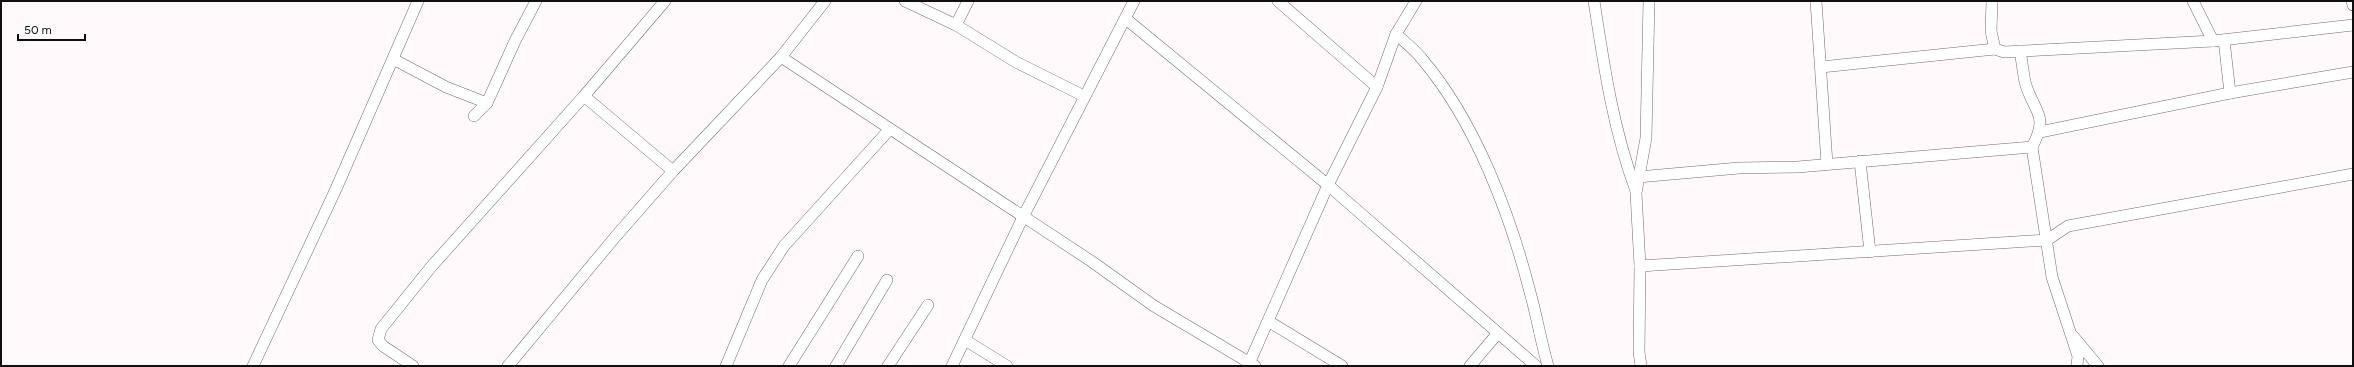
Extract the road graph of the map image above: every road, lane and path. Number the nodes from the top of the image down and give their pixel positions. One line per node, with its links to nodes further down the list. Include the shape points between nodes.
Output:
1 (418, 1): 25 (street)
2 (536, 1): 32 (street)
3 (665, 1): 30 (street)
4 (825, 1): 24 (street)
5 (905, 1): 18 (street)
6 (968, 1): 18 (street)
7 (1134, 1): 17 (street)
8 (1278, 1): 28 (street)
9 (1416, 1): 20 (street)
10 (1594, 1): 43 (street, via 1621,151)
11 (1649, 1): 41 (street, via 1646,138)
12 (1816, 1): 26 (street)
13 (1992, 1): 22 (street, via 1990,30)
14 (2193, 1): 21 (street)
15 (2352, 1): 16 (street)
16 (2353, 5)
17 (1126, 19): 31 (street); 42 (street)
18 (956, 25): 31 (street, via 1016,62)
19 (2353, 25): 21 (street)
20 (1396, 34): 28 (street); 68 (street, via 1422,60 1444,89 1496,186 1530,292)
21 (2218, 40): 23 (street); 29 (street)
22 (1995, 49): 23 (street, via 2004,52); 26 (street)
23 (2020, 51): 35 (street, via 2025,83 2040,117)
24 (781, 57): 34 (street); 39 (street)
25 (393, 59): 32 (street, via 446,87); 56 (street, via 336,190)
26 (1821, 67): 38 (street)
27 (2353, 72): 29 (street)
28 (1377, 87): 42 (street)
29 (2230, 93): 35 (street)
30 (584, 96): 39 (street); 57 (street, via 431,267 381,329 378,340 383,346)
31 (1084, 96): 44 (street)
32 (487, 103): 33 (street)
33 (474, 116)
34 (889, 130): 44 (street); 59 (street, via 780,252 762,280)
35 (2040, 132): 36 (street)
36 (2032, 147): 37 (street); 45 (street)
37 (1860, 161): 38 (street); 46 (street)
38 (1827, 164): 41 (street, via 1739,168)
39 (673, 171): 58 (street, via 573,286)
40 (2353, 174): 45 (street, via 2068,226)
41 (1638, 177): 43 (street)
42 (1328, 185): 51 (street); 53 (street)
43 (1636, 193): 48 (street)
44 (1023, 217): 54 (street); 55 (street, via 1154,306)
45 (2047, 240): 46 (street); 52 (street, via 2052,277)
46 (1870, 252): 48 (street)
47 (858, 256): 60 (street)
48 (1640, 266): 69 (street)
49 (887, 280): 61 (street)
50 (928, 305): 62 (street)
51 (1268, 321): 55 (street); 65 (street)
52 (2068, 330): 70 (street, via 2078,356); 71 (street)
53 (1498, 332): 66 (street); 67 (street)
54 (965, 340): 63 (street); 64 (street)
55 (1251, 365)
56 (253, 366)
57 (413, 366)
58 (508, 366)
59 (726, 366)
60 (789, 366)
61 (836, 366)
62 (888, 366)
63 (952, 366)
64 (1007, 366)
65 (1342, 366)
66 (1470, 366)
67 (1536, 366)
68 (1548, 366)
69 (1641, 366)
70 (2077, 366)
71 (2098, 366)

